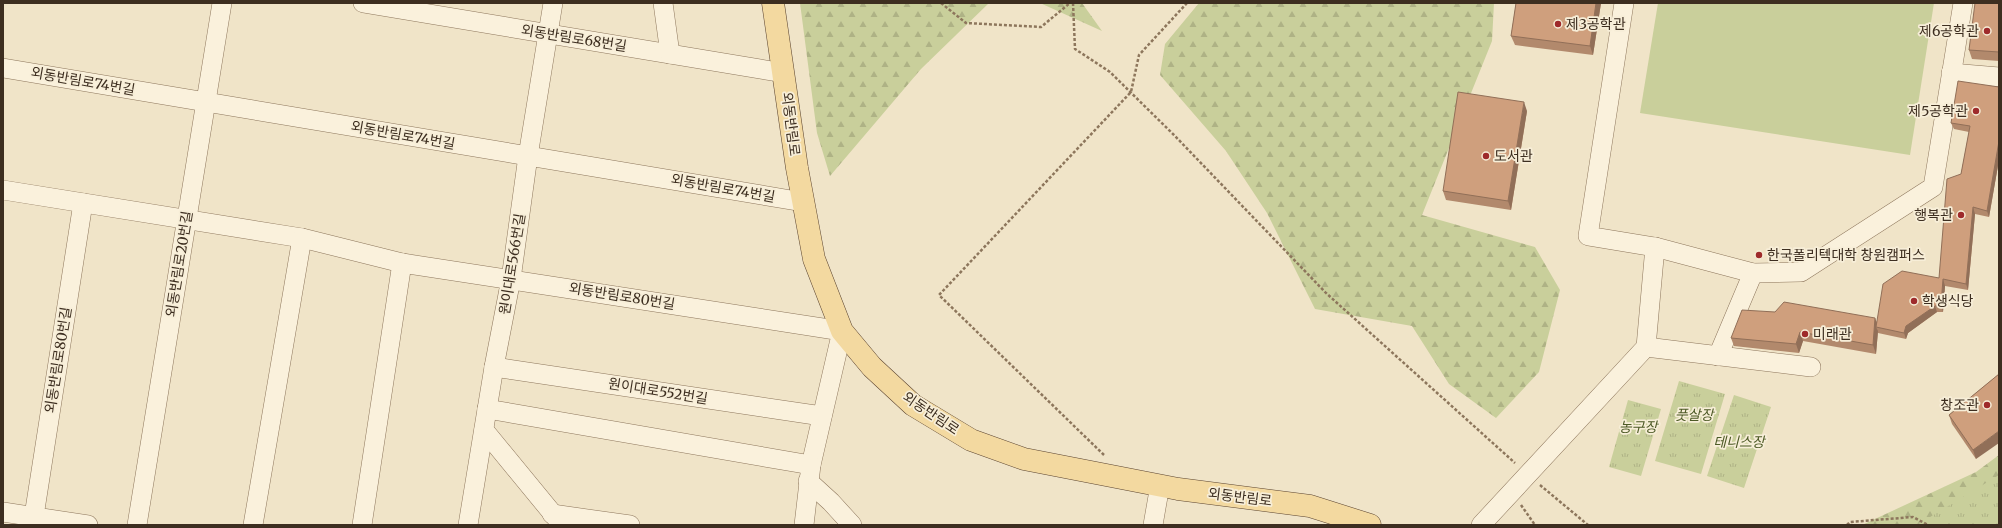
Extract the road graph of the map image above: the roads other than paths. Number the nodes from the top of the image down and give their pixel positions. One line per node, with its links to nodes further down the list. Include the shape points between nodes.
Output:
1 (222, 3): 15 (street, 외동반림로20번길)
2 (363, 3): 8 (street, 외동반림로68번길)
3 (553, 3): 9 (street, 원이대로566번길)
4 (664, 3): 10 (street)
5 (773, 3): 12 (main road, 외동반림로)
6 (1624, 3): 22 (street, via 1588,236)
7 (1962, 3): 13 (street)
8 (442, 10): 9 (street, 외동반림로68번길)
9 (548, 34): 10 (street, 외동반림로68번길); 16 (street, 원이대로566번길)
10 (670, 54): 12 (street, 외동반림로68번길)
11 (3, 68): 15 (street, 외동반림로74번길)
12 (784, 73): 18 (main road, 외동반림로)
13 (1951, 73): 14 (street); 24 (street, via 1933,187 1801,272)
14 (1999, 77)
15 (206, 102): 16 (street, 외동반림로74번길); 20 (street, 외동반림로20번길)
16 (528, 156): 18 (street, 외동반림로74번길); 25 (street, 원이대로566번길)
17 (3, 190): 19 (street, 외동반림로80번길)
18 (803, 202): 26 (main road, 외동반림로, via 814,259)
19 (82, 203): 20 (street, 외동반림로80번길); 37 (street, 외동반림로80번길)
20 (186, 220): 21 (street, 외동반림로80번길); 40 (street, 외동반림로20번길)
21 (302, 238): 23 (street, 외동반림로80번길); 41 (street)
22 (1655, 247): 24 (street); 27 (street)
23 (402, 263): 25 (street, 외동반림로80번길); 42 (street)
24 (1752, 273): 28 (street)
25 (511, 279): 26 (street, 외동반림로80번길); 29 (street, 원이대로566번길)
26 (842, 331): 32 (street); 35 (main road, 외동반림로, via 872,367 913,404 971,440 1024,459)
27 (1646, 347): 28 (street); 49 (street)
28 (1718, 356): 30 (street)
29 (494, 366): 31 (street, 원이대로566번길); 32 (street, 원이대로552번길)
30 (1811, 367)
31 (488, 409): 33 (street, 원이대로566번길); 34 (street)
32 (822, 416): 34 (street)
33 (484, 430): 38 (street); 43 (street, 원이대로566번길)
34 (809, 473): 45 (street); 46 (street)
35 (1160, 485): 47 (street); 48 (main road, 외동반림로, via 1310,506)
36 (3, 512): 37 (street)
37 (34, 516): 39 (street)
38 (557, 519): 44 (street)
39 (88, 525)
40 (137, 525)
41 (253, 525)
42 (362, 525)
43 (468, 525)
44 (630, 525)
45 (804, 525)
46 (852, 525)
47 (1153, 525)
48 (1370, 525)
49 (1481, 525)

